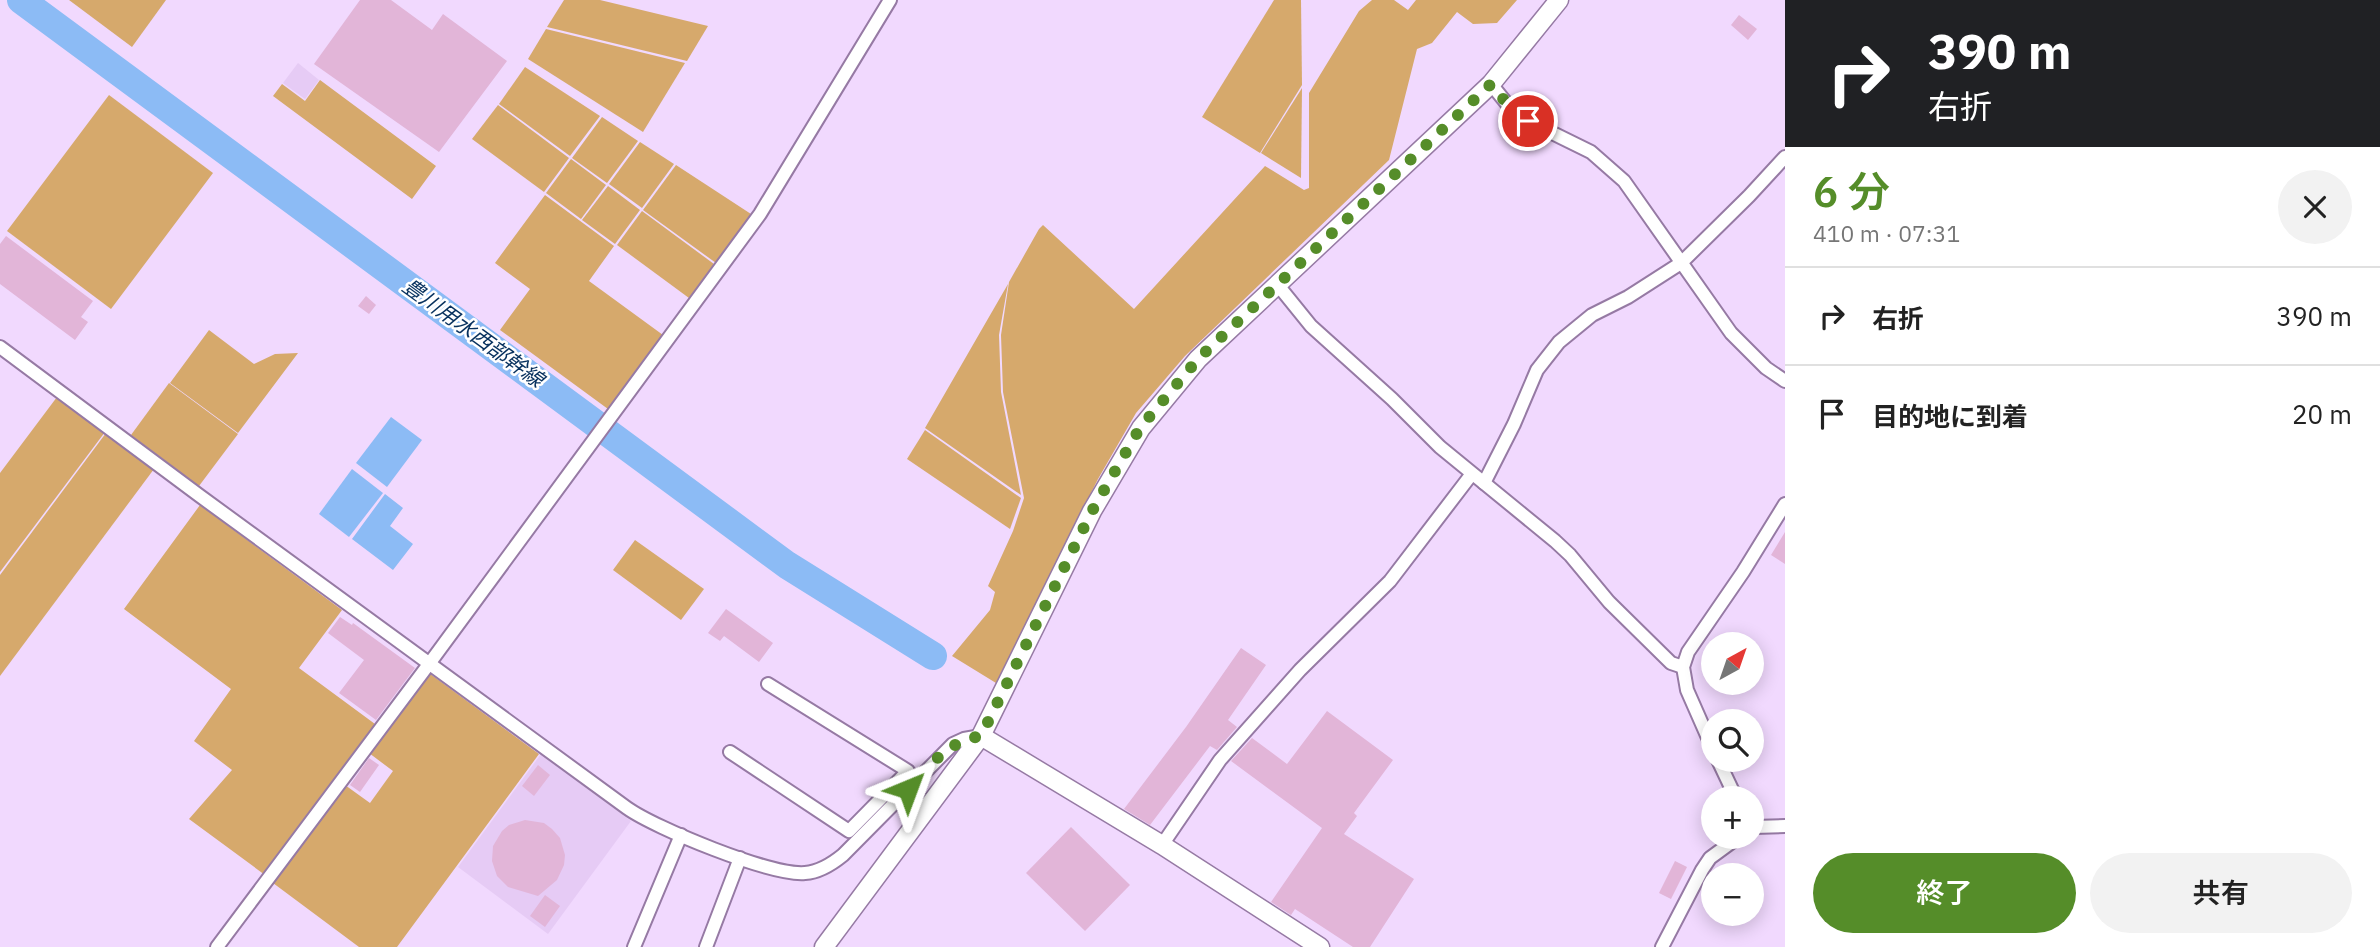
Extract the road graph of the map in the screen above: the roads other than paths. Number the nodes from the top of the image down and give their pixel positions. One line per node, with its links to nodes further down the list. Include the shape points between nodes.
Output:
1 (890, 0): 12 (street, via 760,214)
2 (1559, 0): 3 (street)
3 (1491, 84): 5 (street, via 1520,116 1580,146 1624,181); 6 (street)
4 (1785, 157): 5 (street)
5 (1681, 263): 8 (street, via 1731,333); 10 (street, via 1592,315 1559,342 1537,370)
6 (1277, 284): 9 (street, via 1311,327); 16 (street, via 1198,359 1140,428 1092,511)
7 (0, 347): 12 (street)
8 (1785, 381)
9 (1471, 475): 10 (street); 21 (street, via 1390,581 1227,751)
10 (1485, 483): 13 (street, via 1570,555 1609,602 1671,663)
11 (1785, 503): 13 (street, via 1688,652)
12 (429, 664): 20 (street, via 638,816); 24 (street)
13 (1683, 667): 15 (street)
14 (768, 684): 17 (street, via 908,771 849,831)
15 (1701, 722)
16 (981, 736): 21 (street); 23 (street, via 953,744 830,865 803,874); 27 (street)
17 (730, 751)
18 (1764, 826): 19 (street)
19 (1785, 826)
20 (681, 835): 23 (street); 25 (street)
21 (1162, 845): 28 (street)
22 (1722, 849): 29 (street, via 1702,870)
23 (740, 858): 26 (street)
24 (217, 947)
25 (634, 947)
26 (706, 947)
27 (824, 947)
28 (1320, 947)
29 (1662, 947)

